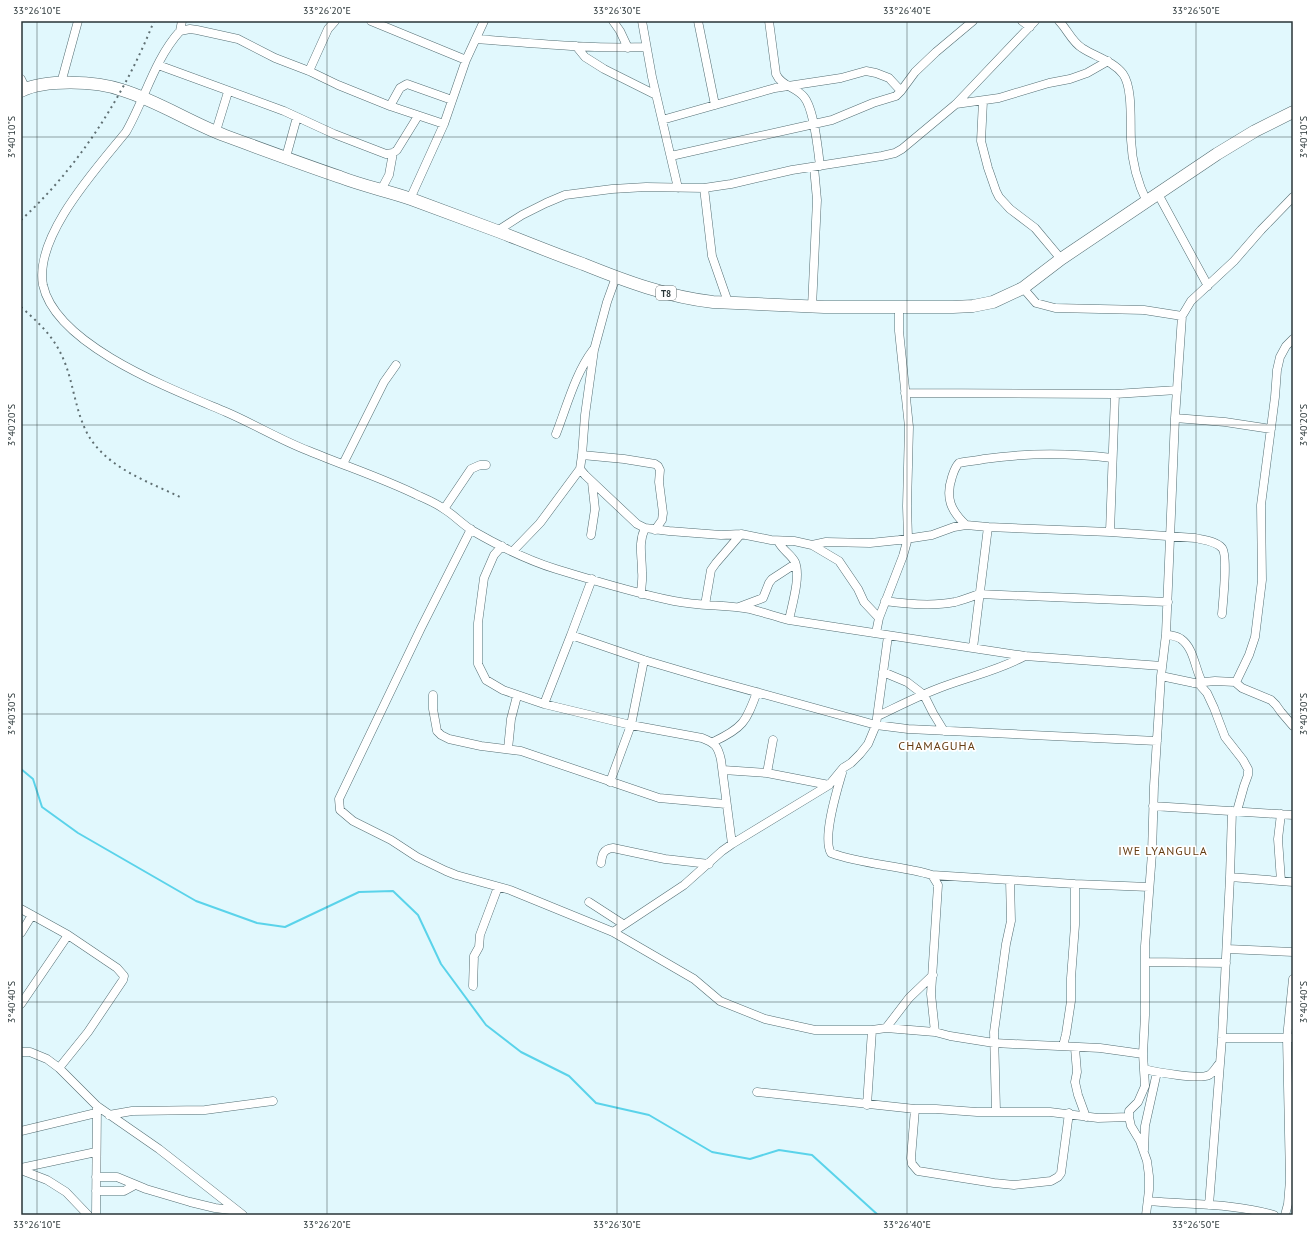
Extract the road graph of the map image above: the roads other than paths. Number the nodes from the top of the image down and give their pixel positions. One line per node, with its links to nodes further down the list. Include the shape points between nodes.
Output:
1 (78, 21): 23 (street)
2 (182, 21): 14 (street)
3 (335, 21): 22 (street, via 328,29)
4 (371, 21): 19 (street)
5 (484, 21): 15 (street)
6 (613, 21): 18 (street)
7 (642, 21): 17 (street)
8 (698, 21): 33 (street)
9 (769, 21): 25 (street, via 776,74 780,80)
10 (973, 21): 26 (street, via 915,72)
11 (1022, 21): 13 (street)
12 (1059, 21): 20 (street, via 1077,45)
13 (1033, 24): 32 (street)
14 (180, 31): 21 (street, via 164,51); 22 (street, via 190,29 238,39 275,58)
15 (476, 38): 16 (street); 19 (street)
16 (576, 46): 18 (street); 28 (street, via 586,57 604,69)
17 (646, 47): 18 (street); 28 (street)
18 (628, 48)
19 (466, 60): 30 (street)
20 (1108, 61): 31 (street, via 1070,79); 52 (street, via 1126,79 1135,172)
21 (158, 65): 27 (street); 29 (street)
22 (309, 71): 34 (street)
23 (61, 83): 24 (highway, T8); 29 (highway, T8, via 111,87)
24 (23, 86)
25 (791, 86): 26 (street, via 866,71 889,78); 33 (street); 40 (street, via 804,96)
26 (901, 91): 40 (street, via 896,96)
27 (228, 92): 37 (street); 41 (street)
28 (656, 96): 38 (street)
29 (143, 98): 41 (highway, T8); 73 (street, via 126,132 68,208 53,233 46,249 42,270 44,288 49,301 69,326 118,363 307,451)
30 (452, 100): 34 (street, via 407,84 400,88); 39 (street)
31 (983, 101): 32 (street); 54 (street, via 982,142 996,191 1010,209 1035,228)
32 (956, 104): 45 (street, via 895,153)
33 (715, 105): 38 (street)
34 (390, 106): 36 (street)
35 (1293, 112): 49 (highway, T8, via 1217,154)
36 (418, 116): 39 (street); 42 (street)
37 (298, 117): 42 (street, via 377,151); 44 (street)
38 (662, 120): 43 (street)
39 (444, 124): 51 (street)
40 (814, 125): 43 (street); 45 (street)
41 (216, 131): 44 (highway, T8)
42 (394, 153): 48 (street, via 390,175)
43 (671, 156): 46 (street)
44 (286, 157): 48 (highway, T8)
45 (817, 167): 47 (street); 59 (street)
46 (678, 188): 47 (street); 53 (street, via 612,189 565,195 546,202)
47 (704, 188): 58 (street, via 712,256)
48 (382, 190): 51 (highway, T8)
49 (1158, 194): 52 (highway, T8); 56 (street)
50 (1293, 197): 56 (street, via 1234,262)
51 (410, 199): 53 (highway, T8)
52 (1147, 202): 54 (highway, T8)
53 (497, 231): 55 (highway, T8)
54 (1061, 259): 57 (highway, T8)
55 (616, 277): 58 (highway, T8, via 696,300); 63 (street, via 606,302)
56 (1208, 286): 61 (street, via 1191,301)
57 (1023, 288): 60 (highway, T8, via 993,302 973,306); 61 (street, via 1036,303 1055,308 1144,310)
58 (728, 302): 59 (highway, T8)
59 (812, 307): 60 (highway, T8)
60 (899, 308): 66 (street)
61 (1182, 316): 65 (street)
62 (1293, 339): 69 (street, via 1280,357)
63 (594, 350): 70 (street, via 585,362 575,384); 71 (street)
64 (396, 365): 73 (street, via 384,382)
65 (1177, 390): 67 (street); 68 (street)
66 (905, 394): 67 (street); 87 (street, via 910,438)
67 (1115, 394): 72 (street)
68 (1175, 418): 69 (street); 86 (street)
69 (1271, 429): 115 (street, via 1261,505 1262,580 1255,637 1249,656)
70 (556, 434)
71 (582, 455): 75 (street); 82 (street, via 624,459 658,466 663,512 662,520)
72 (1112, 458): 78 (street, via 1044,454 959,463 955,467 951,481 949,498 955,512); 83 (street)
73 (343, 464): 77 (street, via 419,495)
74 (486, 466): 77 (street, via 480,465 471,469)
75 (580, 469): 76 (street); 92 (street, via 540,523)
76 (592, 482): 80 (street, via 637,524); 84 (street, via 595,509)
77 (444, 509): 81 (street)
78 (966, 525): 79 (street); 87 (street)
79 (988, 527): 83 (street); 97 (street)
80 (645, 528): 82 (street); 96 (street, via 640,547)
81 (470, 529): 91 (street); 150 (street, via 339,799 340,810 353,821 391,840 417,857 456,875)
82 (655, 530): 85 (street)
83 (1110, 532): 86 (street)
84 (591, 534)
85 (741, 534): 88 (street); 100 (street, via 711,570)
86 (1171, 536): 99 (street); 102 (street, via 1201,539 1222,548 1225,575)
87 (908, 538): 89 (street, via 870,543); 98 (street)
88 (778, 541): 90 (street); 94 (street)
89 (830, 542): 90 (street); 93 (street)
90 (812, 545): 93 (street)
91 (502, 546): 92 (street); 120 (street, via 494,555 484,578 478,623 478,664 486,680)
92 (513, 552): 95 (street)
93 (837, 559): 103 (street, via 853,580 864,602)
94 (795, 564): 101 (street, via 768,583 763,598); 104 (street, via 798,571)
95 (592, 580): 96 (street); 107 (street)
96 (641, 594): 100 (street)
97 (979, 594): 98 (street, via 937,604); 99 (street); 109 (street)
98 (885, 601): 103 (street)
99 (1168, 602): 106 (street)
100 (705, 605): 101 (street)
101 (734, 608): 104 (street)
102 (1222, 614)
103 (879, 618): 105 (street)
104 (789, 620): 105 (street)
105 (876, 634): 108 (street)
106 (1166, 634): 112 (street); 116 (street, via 1182,639 1186,645 1193,658)
107 (571, 635): 111 (street); 121 (street)
108 (888, 636): 109 (street); 113 (street)
109 (974, 648): 110 (street)
110 (1025, 656): 112 (street); 118 (street, via 1008,665)
111 (644, 660): 117 (street); 123 (street)
112 (1162, 666): 114 (street)
113 (883, 672): 118 (street, via 907,682); 122 (street)
114 (1161, 676): 116 (street); 128 (street)
115 (1235, 682): 116 (street); 125 (street, via 1242,688 1271,700)
116 (1198, 683): 138 (street, via 1207,693 1225,737 1248,769)
117 (757, 692): 124 (street); 129 (street, via 742,724)
118 (924, 694): 122 (street); 126 (street)
119 (433, 695): 130 (street, via 437,731 441,735 465,743)
120 (518, 696): 121 (street); 130 (street, via 510,726)
121 (544, 704): 123 (street)
122 (878, 716): 124 (street)
123 (631, 725): 129 (street); 134 (street)
124 (876, 726): 126 (street); 131 (street, via 868,744)
125 (1293, 726)
126 (944, 731): 128 (street)
127 (773, 740): 133 (street)
128 (1157, 741): 137 (street)
129 (713, 742): 132 (street, via 720,754)
130 (508, 749): 134 (street, via 521,751)
131 (843, 768): 135 (street); 144 (street, via 832,805 828,844 831,853 859,862)
132 (723, 770): 133 (street); 136 (street)
133 (767, 773): 135 (street)
134 (610, 782): 136 (street, via 659,798)
135 (829, 785): 141 (street)
136 (726, 804): 141 (street)
137 (1153, 806): 138 (street); 151 (street)
138 (1235, 811): 139 (street); 145 (street)
139 (1281, 814): 140 (street); 147 (street, via 1278,839)
140 (1293, 815)
141 (732, 844): 143 (street)
142 (601, 863): 143 (street, via 604,852 613,848 665,859)
143 (709, 864): 155 (street, via 684,885)
144 (932, 875): 146 (street); 163 (street, via 938,885)
145 (1230, 877): 147 (street); 159 (street)
146 (1010, 880): 149 (street); 172 (street, via 1012,914)
147 (1281, 881): 148 (street)
148 (1293, 882)
149 (1075, 884): 151 (street); 174 (street, via 1071,1001)
150 (498, 887): 156 (street, via 545,903); 165 (street, via 474,956)
151 (1149, 887): 161 (street)
152 (589, 902): 155 (street)
153 (21, 909): 154 (street)
154 (32, 915): 157 (street); 158 (street)
155 (623, 924): 156 (street)
156 (613, 932): 168 (street, via 694,979 720,1001 765,1019 815,1030)
157 (21, 933)
158 (68, 935): 166 (street); 180 (street, via 116,968 124,977 88,1032)
159 (1227, 949): 160 (street); 162 (street)
160 (1293, 952)
161 (1145, 962): 162 (street); 178 (street)
162 (1226, 963): 170 (street)
163 (933, 974): 167 (street, via 909,998); 169 (street, via 931,1005)
164 (1293, 979): 171 (street)
165 (472, 986)
166 (21, 1004)
167 (886, 1028): 168 (street); 169 (street)
168 (872, 1030): 187 (street)
169 (935, 1032): 172 (street)
170 (1222, 1038): 171 (street); 179 (street)
171 (1290, 1038): 190 (street, via 1287,1068)
172 (994, 1043): 174 (street); 191 (street)
173 (21, 1045): 177 (street)
174 (1062, 1046): 175 (street)
175 (1075, 1048): 178 (street, via 1112,1049); 194 (street, via 1075,1082)
176 (21, 1052): 177 (street)
177 (30, 1052): 180 (street, via 47,1058)
178 (1144, 1054): 181 (street)
179 (1219, 1064): 183 (street); 184 (street)
180 (59, 1068): 189 (street)
181 (1144, 1069): 182 (street); 195 (street, via 1145,1086)
182 (1157, 1072): 183 (street); 198 (street, via 1145,1126)
183 (1208, 1076): 184 (street)
184 (1218, 1091): 204 (street)
185 (757, 1092): 187 (street)
186 (273, 1101): 193 (street, via 205,1110 132,1110)
187 (867, 1105): 188 (street)
188 (915, 1109): 191 (street); 192 (street, via 911,1158 918,1171 1014,1185 1051,1181 1058,1177)
189 (96, 1110): 193 (street); 196 (street); 197 (street)
190 (1291, 1110): 210 (street, via 1289,1194)
191 (996, 1111): 192 (street)
192 (1069, 1113): 194 (street)
193 (109, 1115): 205 (street, via 159,1149)
194 (1086, 1117): 195 (street)
195 (1129, 1117): 198 (street)
196 (21, 1131)
197 (96, 1152): 199 (street); 200 (street)
198 (1144, 1152): 203 (street, via 1149,1176)
199 (21, 1169): 206 (street, via 47,1180 66,1192)
200 (96, 1176): 201 (street, via 117,1177); 202 (street)
201 (135, 1185): 202 (street, via 124,1191); 205 (street, via 202,1206)
202 (96, 1191): 207 (street)
203 (1148, 1201): 204 (street); 208 (street)
204 (1209, 1205): 209 (street, via 1249,1208)
205 (240, 1213)
206 (88, 1215)
207 (96, 1215)
208 (1146, 1215)
209 (1274, 1215)
210 (1285, 1215)

